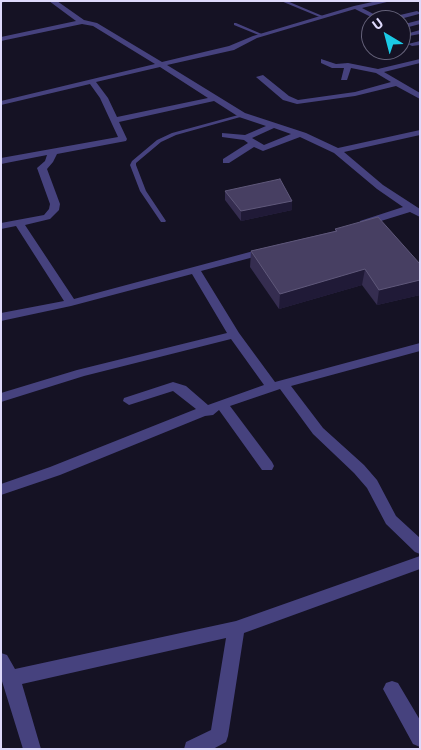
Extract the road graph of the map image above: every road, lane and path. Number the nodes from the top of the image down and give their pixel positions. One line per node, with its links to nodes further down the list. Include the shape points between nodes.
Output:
1 (53, 1): 9 (street)
2 (284, 1): 8 (lane)
3 (388, 1): 4 (street)
4 (356, 7): 5 (street); 8 (street)
5 (362, 10)
6 (418, 13): 7 (street)
7 (411, 14)
8 (323, 17): 13 (street)
9 (82, 22): 14 (street); 18 (street, via 94,24)
10 (420, 22): 12 (street)
11 (235, 24): 13 (lane)
12 (412, 24)
13 (262, 35): 18 (street, via 231,48)
14 (1, 39)
15 (324, 60): 17 (street, via 335,66)
16 (420, 61): 19 (street)
17 (348, 64): 19 (street); 21 (street)
18 (163, 65): 22 (street); 25 (street)
19 (378, 71): 23 (street)
20 (260, 77): 23 (street, via 286,98 297,102 355,94)
21 (344, 78)
22 (92, 82): 26 (street); 28 (street)
23 (397, 83): 24 (street)
24 (420, 97)
25 (217, 98): 27 (street); 28 (street)
26 (3, 101)
27 (242, 114): 29 (street); 39 (lane, via 174,134 159,141 134,162 143,191)
28 (116, 120): 35 (street, via 123,139)
29 (274, 125): 31 (street); 33 (street)
30 (420, 132): 34 (street)
31 (299, 134): 33 (street, via 264,148); 34 (street)
32 (225, 135): 33 (street)
33 (250, 141): 37 (street)
34 (337, 151): 38 (street)
35 (53, 152): 36 (street); 40 (street, via 42,168 55,204 54,210 47,217)
36 (1, 161)
37 (226, 161)
38 (415, 211): 42 (street)
39 (163, 221)
40 (19, 223): 41 (street); 45 (street)
41 (1, 226)
42 (356, 226)
43 (280, 247): 44 (street)
44 (195, 270): 45 (street); 47 (street)
45 (71, 303): 46 (street)
46 (1, 317)
47 (234, 335): 49 (street); 50 (street, via 81,373)
48 (420, 347): 49 (street)
49 (277, 385): 52 (street); 56 (street, via 318,431 359,469 372,484 391,520)
50 (1, 398)
51 (129, 401): 53 (street, via 173,386 182,389)
52 (222, 405): 53 (street); 54 (street)
53 (208, 412): 55 (street)
54 (267, 466)
55 (1, 490)
56 (420, 548)
57 (420, 562): 58 (street)
58 (236, 628): 60 (street); 64 (street, via 219,736)
59 (1, 661): 60 (street)
60 (11, 678): 63 (street)
61 (392, 690): 62 (street)
62 (420, 738)
63 (32, 749)
64 (193, 749)

